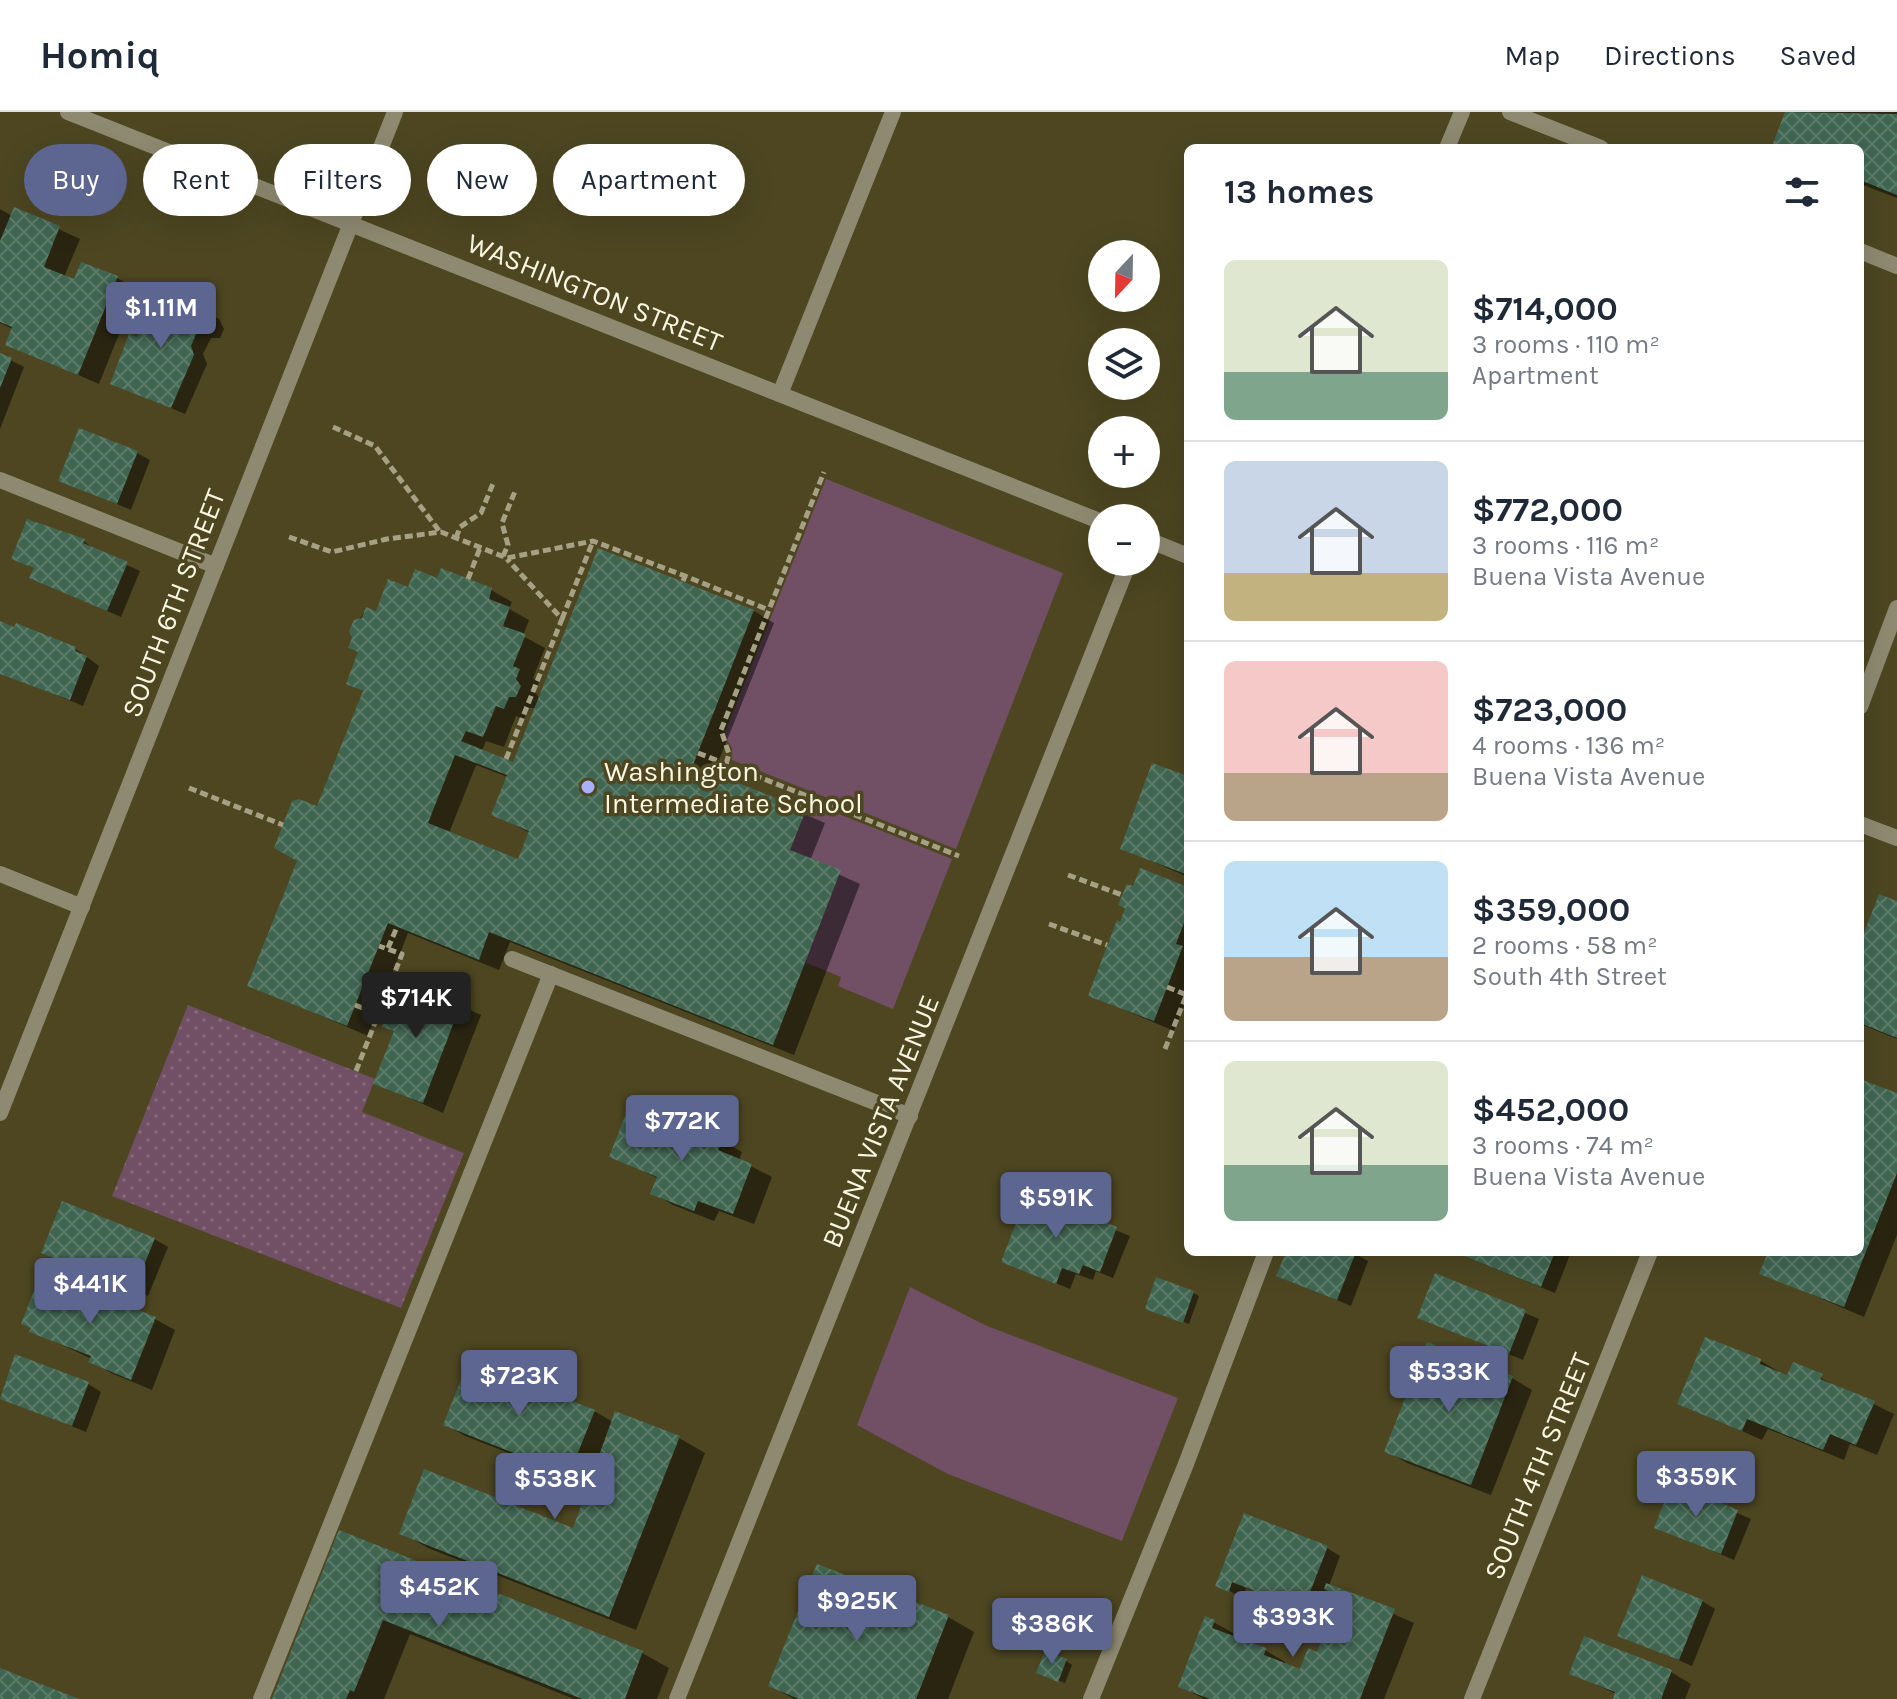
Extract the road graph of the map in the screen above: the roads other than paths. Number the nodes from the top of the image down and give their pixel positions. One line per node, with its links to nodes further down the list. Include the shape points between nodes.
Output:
1 (68, 112): 8 (street, WASHINGTON STREET)
2 (395, 112): 8 (street, SOUTH 6TH STREET)
3 (893, 112): 11 (street)
4 (1462, 112): 6 (street)
5 (1510, 112): 7 (street)
6 (1449, 144)
7 (1591, 144)
8 (351, 223): 11 (street, WASHINGTON STREET); 16 (street, SOUTH 6TH STREET)
9 (1864, 253): 10 (street)
10 (1897, 266)
11 (780, 394): 13 (street, WASHINGTON STREET)
12 (0, 480): 16 (street)
13 (1088, 516)
14 (1160, 545): 15 (street)
15 (1184, 554)
16 (216, 566): 23 (street, SOUTH 6TH STREET)
17 (1123, 576): 27 (street, BUENA VISTA AVENUE)
18 (1897, 608): 19 (street)
19 (1864, 696)
20 (1864, 826): 21 (street)
21 (1897, 838)
22 (0, 874): 23 (street)
23 (82, 907): 26 (street, SOUTH 6TH STREET)
24 (512, 959): 25 (street)
25 (551, 974): 27 (street); 30 (street)
26 (0, 1113)
27 (910, 1116): 31 (street, BUENA VISTA AVENUE)
28 (1264, 1256): 32 (street)
29 (1648, 1256): 33 (street, SOUTH 4TH STREET)
30 (261, 1699)
31 (677, 1699)
32 (1091, 1699)
33 (1472, 1699)

